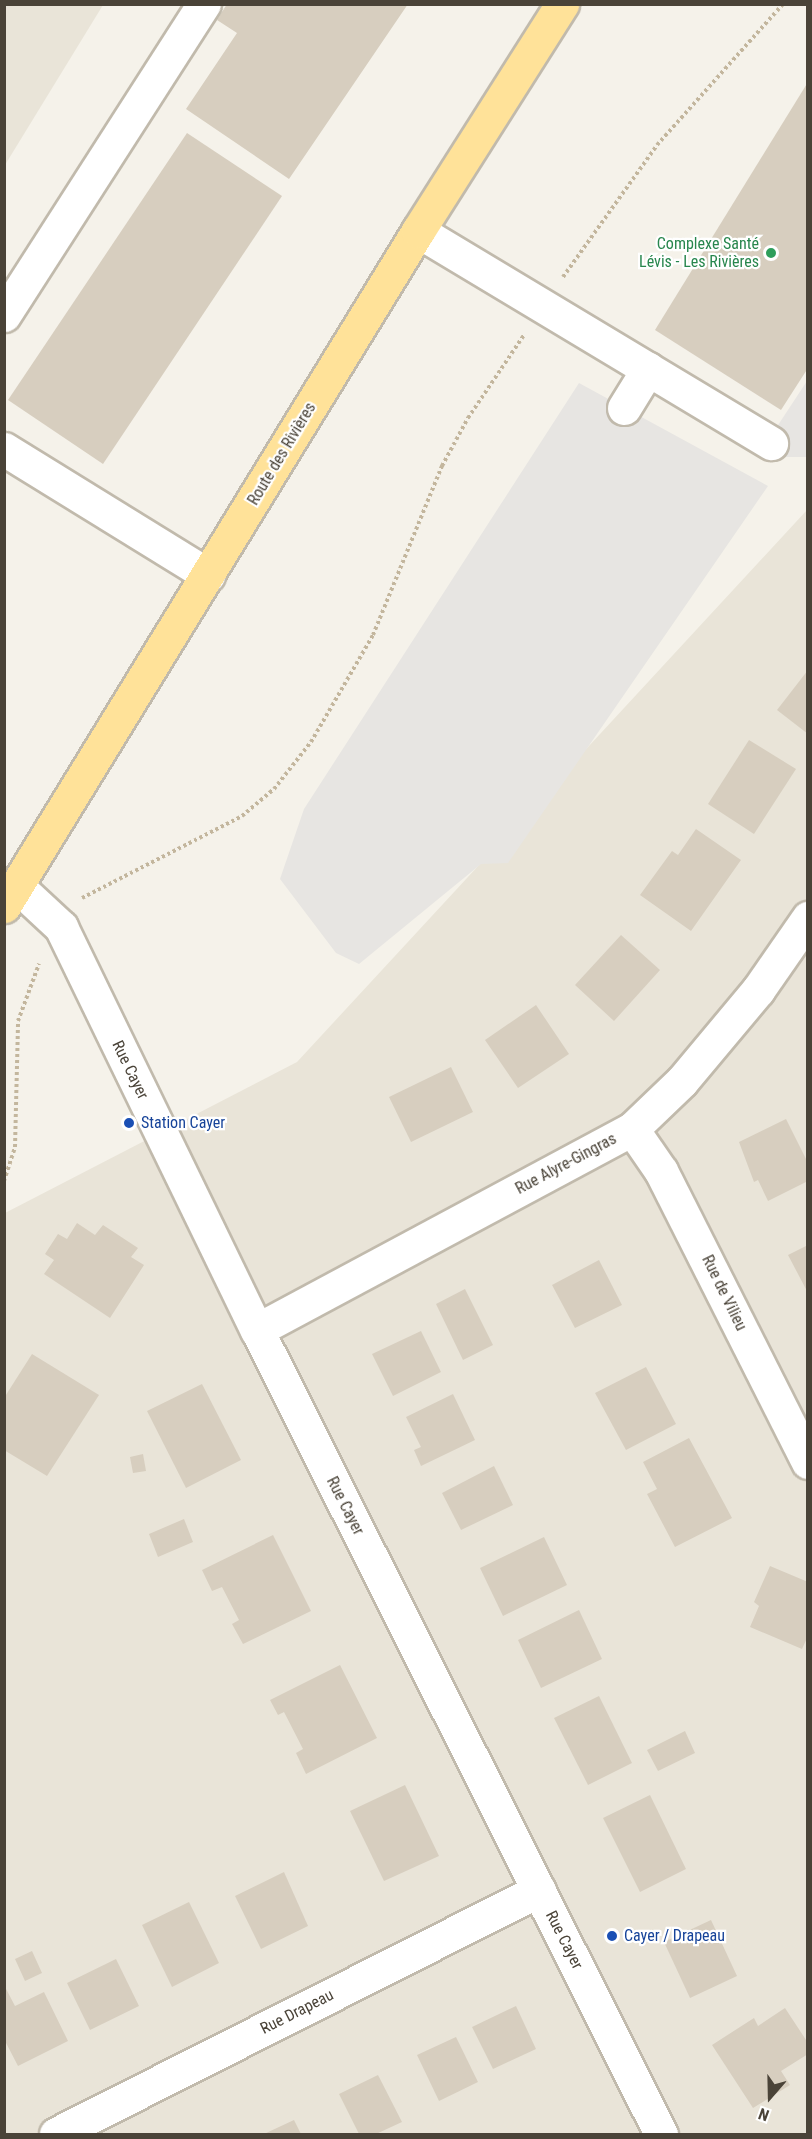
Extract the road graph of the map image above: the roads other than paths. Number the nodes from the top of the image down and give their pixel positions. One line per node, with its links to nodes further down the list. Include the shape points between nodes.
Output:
1 (204, 4): 4 (street)
2 (562, 4): 3 (main road, Route des Rivières)
3 (418, 231): 5 (street); 9 (main road, Route des Rivières)
4 (4, 315)
5 (648, 369): 6 (street); 7 (street)
6 (624, 408)
7 (771, 442)
8 (4, 449): 9 (street)
9 (208, 575): 10 (main road, Route des Rivières)
10 (11, 897): 13 (street, Rue Cayer, via 61,927)
11 (807, 918): 12 (street, Rue Alyre-Gingras, via 742,1008 682,1081)
12 (632, 1129): 13 (street, Rue Alyre-Gingras); 14 (street, Rue de Vilieu, via 661,1171)
13 (257, 1330): 15 (street, Rue Cayer)
14 (807, 1462)
15 (539, 1890): 16 (street, Rue Drapeau); 17 (street, Rue Cayer)
16 (56, 2134)
17 (661, 2134)

